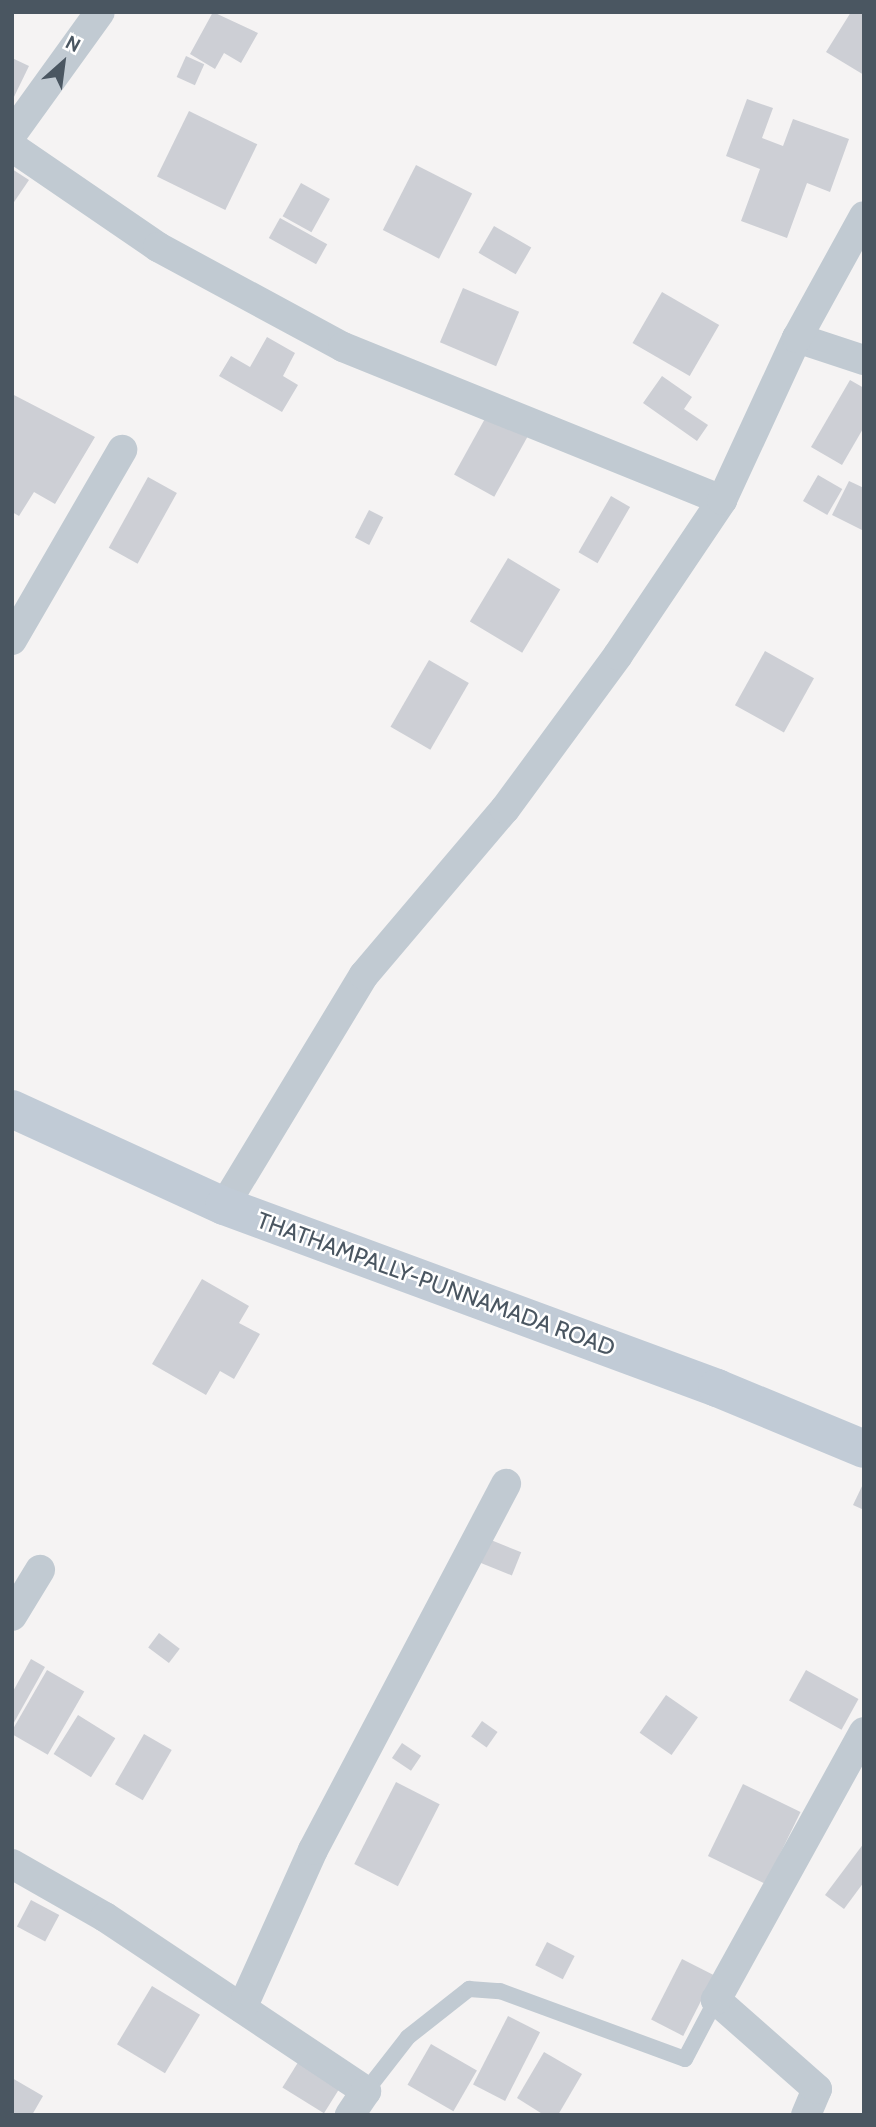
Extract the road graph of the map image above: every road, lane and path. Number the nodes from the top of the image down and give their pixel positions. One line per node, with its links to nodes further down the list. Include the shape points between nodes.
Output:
1 (100, 12): 2 (street)
2 (12, 134)
3 (12, 147): 8 (street, via 158,247 342,347)
4 (864, 216): 5 (street)
5 (797, 338): 6 (street); 8 (street)
6 (864, 360)
7 (122, 450): 9 (street)
8 (722, 500): 11 (street, via 618,655 505,809 365,975)
9 (12, 640)
10 (12, 1109): 11 (main road, THATHAMPALLY-PUNNAMADA ROAD)
11 (223, 1206): 12 (main road, THATHAMPALLY-PUNNAMADA ROAD, via 717,1388)
12 (864, 1449)
13 (506, 1484): 19 (street, via 313,1850)
14 (40, 1570): 15 (street)
15 (12, 1616)
16 (864, 1732): 18 (street)
17 (12, 1864): 19 (street, via 105,1917)
18 (716, 2000): 20 (lane, via 685,2059 500,1992 469,1989 408,2038); 21 (street, via 817,2089)
19 (242, 2008): 20 (street)
20 (358, 2103)
21 (806, 2115)

